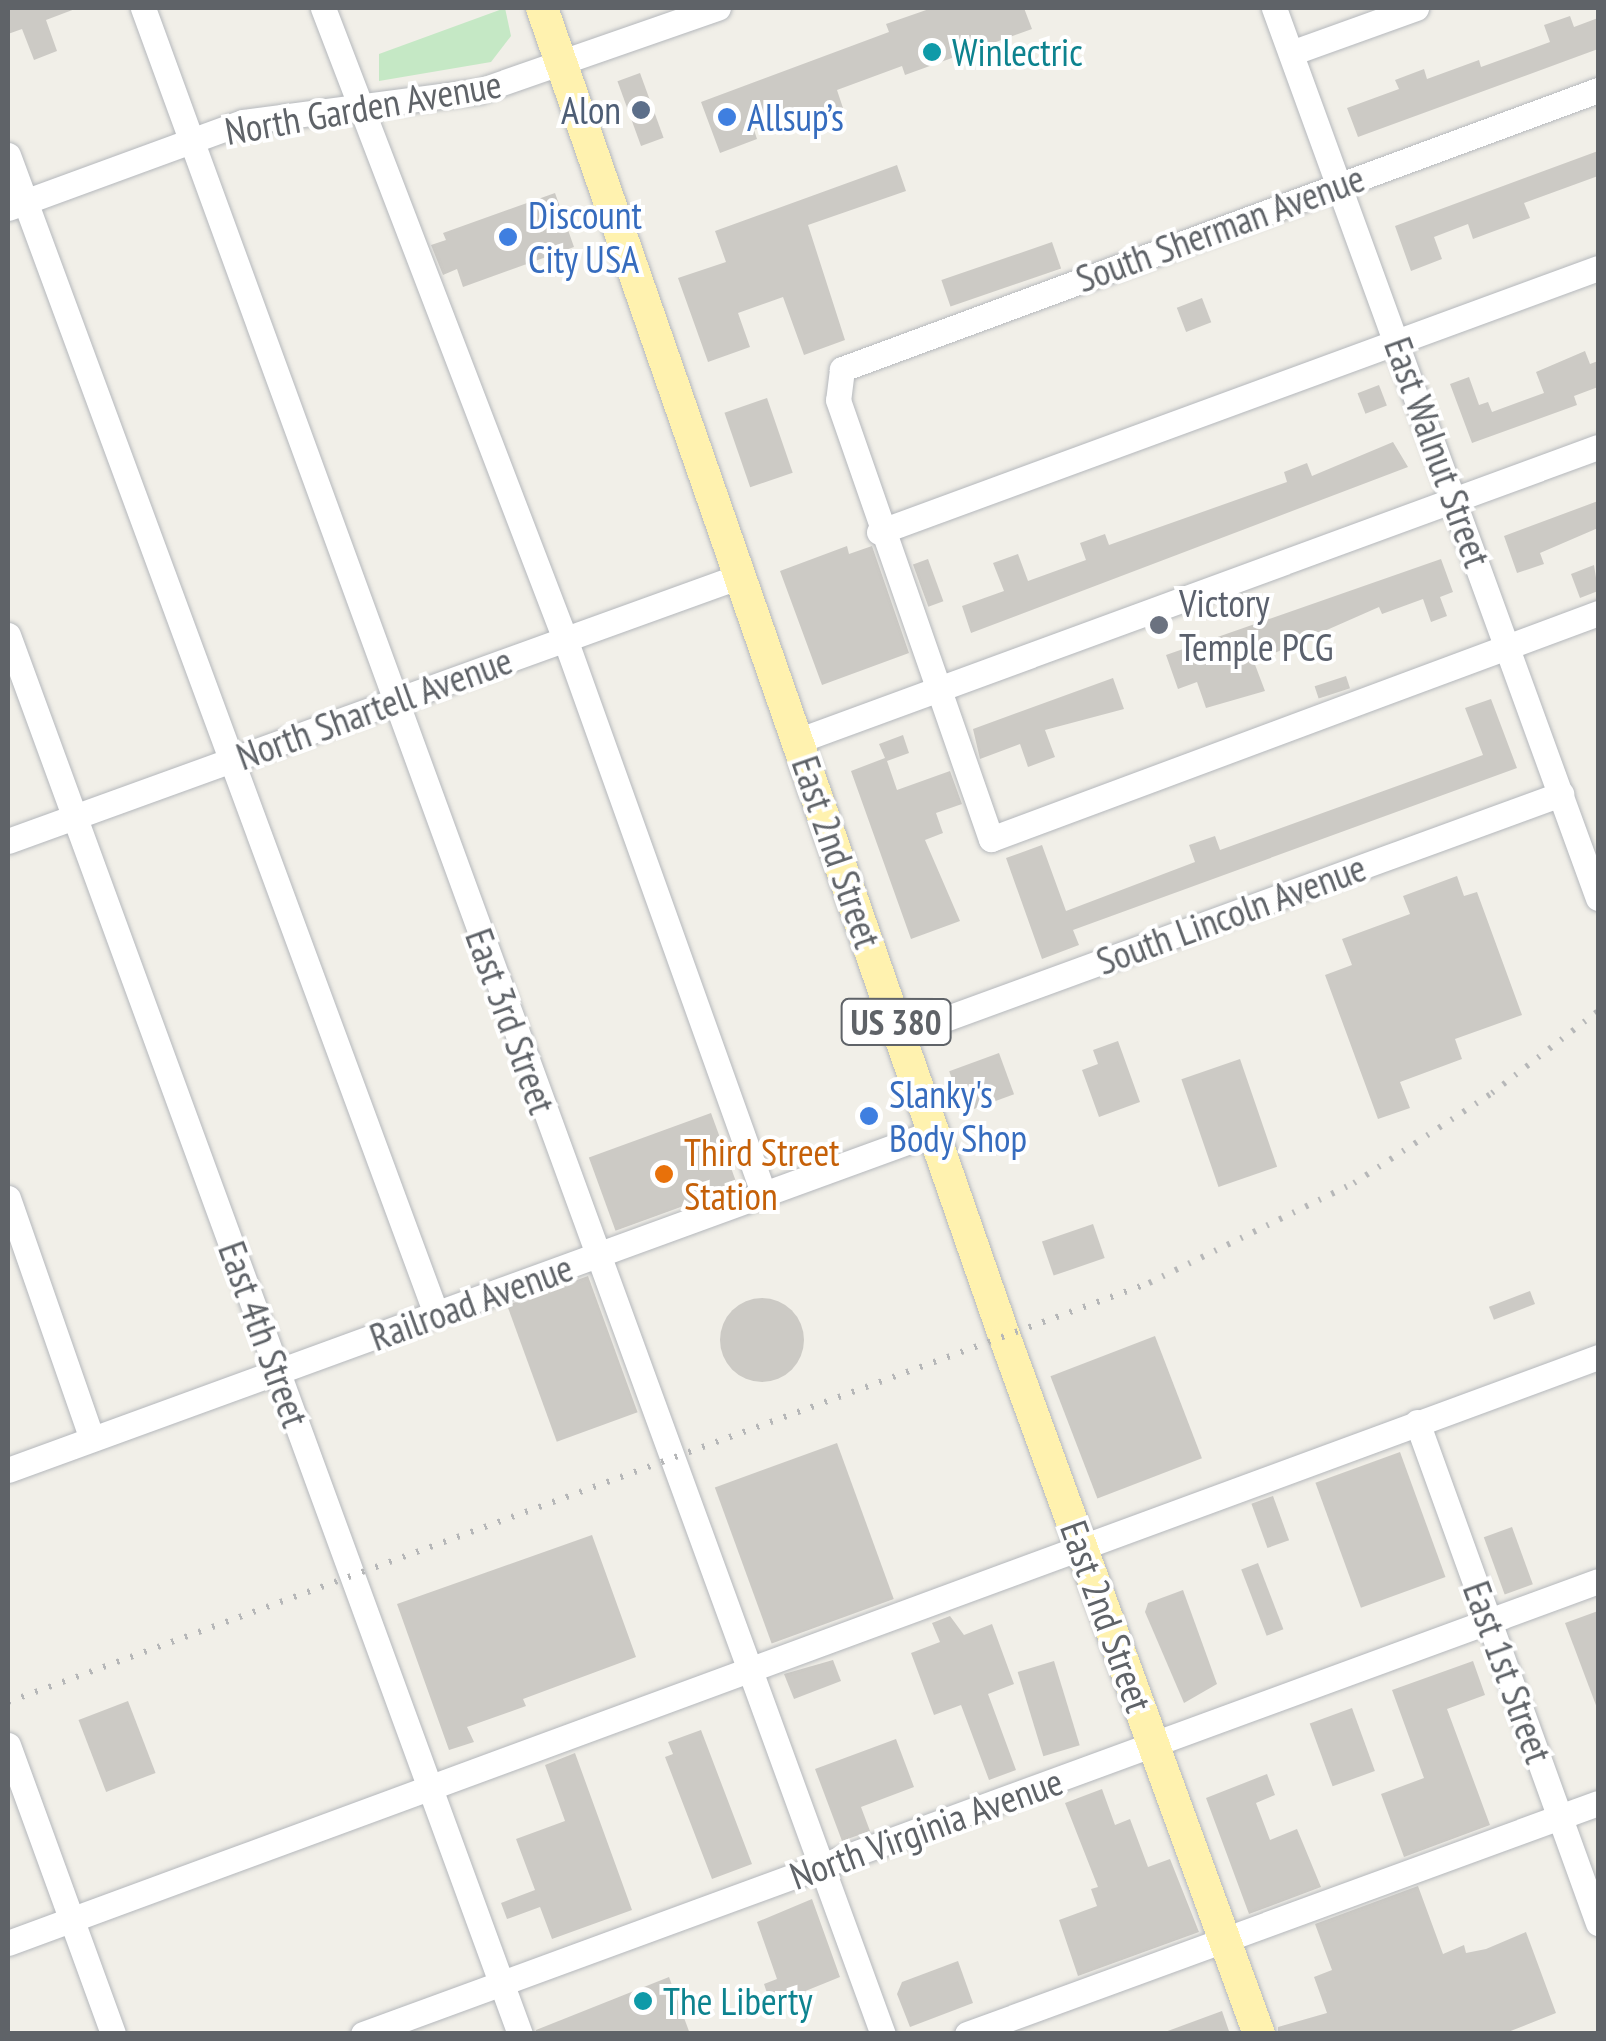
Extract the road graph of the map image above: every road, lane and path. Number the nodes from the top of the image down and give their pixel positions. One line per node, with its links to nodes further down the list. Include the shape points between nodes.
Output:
1 (144, 8): 11 (street, East 3rd Street)
2 (324, 8): 10 (street)
3 (542, 8): 8 (main road, East 2nd Street / US 380)
4 (718, 8): 8 (street, North Garden Avenue)
5 (1274, 8): 7 (street, East Walnut Street)
6 (1416, 8): 7 (street)
7 (1291, 54): 13 (street, East Walnut Street)
8 (563, 64): 10 (street, North Garden Avenue, via 453,96); 20 (main road, East 2nd Street / US 380)
9 (1598, 90): 13 (street, South Sherman Avenue)
10 (362, 106): 11 (street, North Garden Avenue, via 264,116); 23 (street)
11 (192, 140): 14 (street, North Garden Avenue); 26 (street, East 3rd Street)
12 (8, 155): 14 (street)
13 (1338, 184): 16 (street, East Walnut Street); 19 (street, South Sherman Avenue, via 842,369 838,400)
14 (16, 205): 28 (street)
15 (1598, 268): 16 (street)
16 (1398, 343): 18 (street, East Walnut Street); 19 (street)
17 (1598, 447): 18 (street)
18 (1455, 499): 24 (street, East Walnut Street); 25 (street)
19 (879, 532): 25 (street)
20 (740, 576): 23 (street, North Shartell Avenue); 27 (main road, East 2nd Street / US 380)
21 (1598, 613): 24 (street)
22 (8, 635): 30 (street, East 4th Street)
23 (566, 639): 26 (street, North Shartell Avenue); 35 (street)
24 (1508, 647): 25 (street, via 991,840); 29 (street, East Walnut Street)
25 (935, 690): 27 (street)
26 (392, 702): 28 (street, North Shartell Avenue); 37 (street, East 3rd Street)
27 (797, 741): 33 (main road, East 2nd Street / US 380)
28 (230, 760): 30 (street, North Shartell Avenue); 38 (street)
29 (1560, 794): 32 (street, East Walnut Street); 33 (street, South Lincoln Avenue)
30 (75, 816): 31 (street, North Shartell Avenue); 40 (street, East 4th Street)
31 (8, 841)
32 (1598, 898)
33 (901, 1034): 34 (main road, East 2nd Street / US 380)
34 (934, 1132): 35 (street, Railroad Avenue); 44 (main road, East 2nd Street / US 380)
35 (764, 1195): 37 (street, Railroad Avenue)
36 (8, 1198): 42 (street)
37 (598, 1256): 38 (street, Railroad Avenue); 47 (street, East 3rd Street)
38 (436, 1314): 40 (street, Railroad Avenue)
39 (1598, 1357): 41 (street)
40 (279, 1372): 42 (street, Railroad Avenue); 50 (street, East 4th Street)
41 (1417, 1422): 44 (street); 46 (street, East 1st Street)
42 (92, 1439): 43 (street, Railroad Avenue)
43 (8, 1470)
44 (1082, 1548): 47 (street); 49 (main road, East 2nd Street / US 380)
45 (1598, 1581): 46 (street, North Virginia Avenue)
46 (1489, 1620): 49 (street, North Virginia Avenue); 52 (street, East 1st Street)
47 (750, 1671): 50 (street); 53 (street, East 3rd Street)
48 (8, 1744): 54 (street)
49 (1154, 1745): 53 (street, North Virginia Avenue); 56 (main road, East 2nd Street / US 380)
50 (430, 1789): 54 (street); 58 (street, East 4th Street)
51 (1598, 1803): 52 (street)
52 (1560, 1816): 55 (street, East 1st Street); 56 (street)
53 (821, 1866): 58 (street, North Virginia Avenue); 62 (street, East 3rd Street)
54 (72, 1920): 57 (street); 59 (street)
55 (1598, 1922)
56 (1225, 1940): 63 (street); 64 (main road, East 2nd Street / US 380)
57 (8, 1944)
58 (501, 1983): 60 (street, North Virginia Avenue); 61 (street, East 4th Street)
59 (113, 2034)
60 (363, 2034)
61 (520, 2034)
62 (883, 2034)
63 (967, 2034)
64 (1260, 2034)

